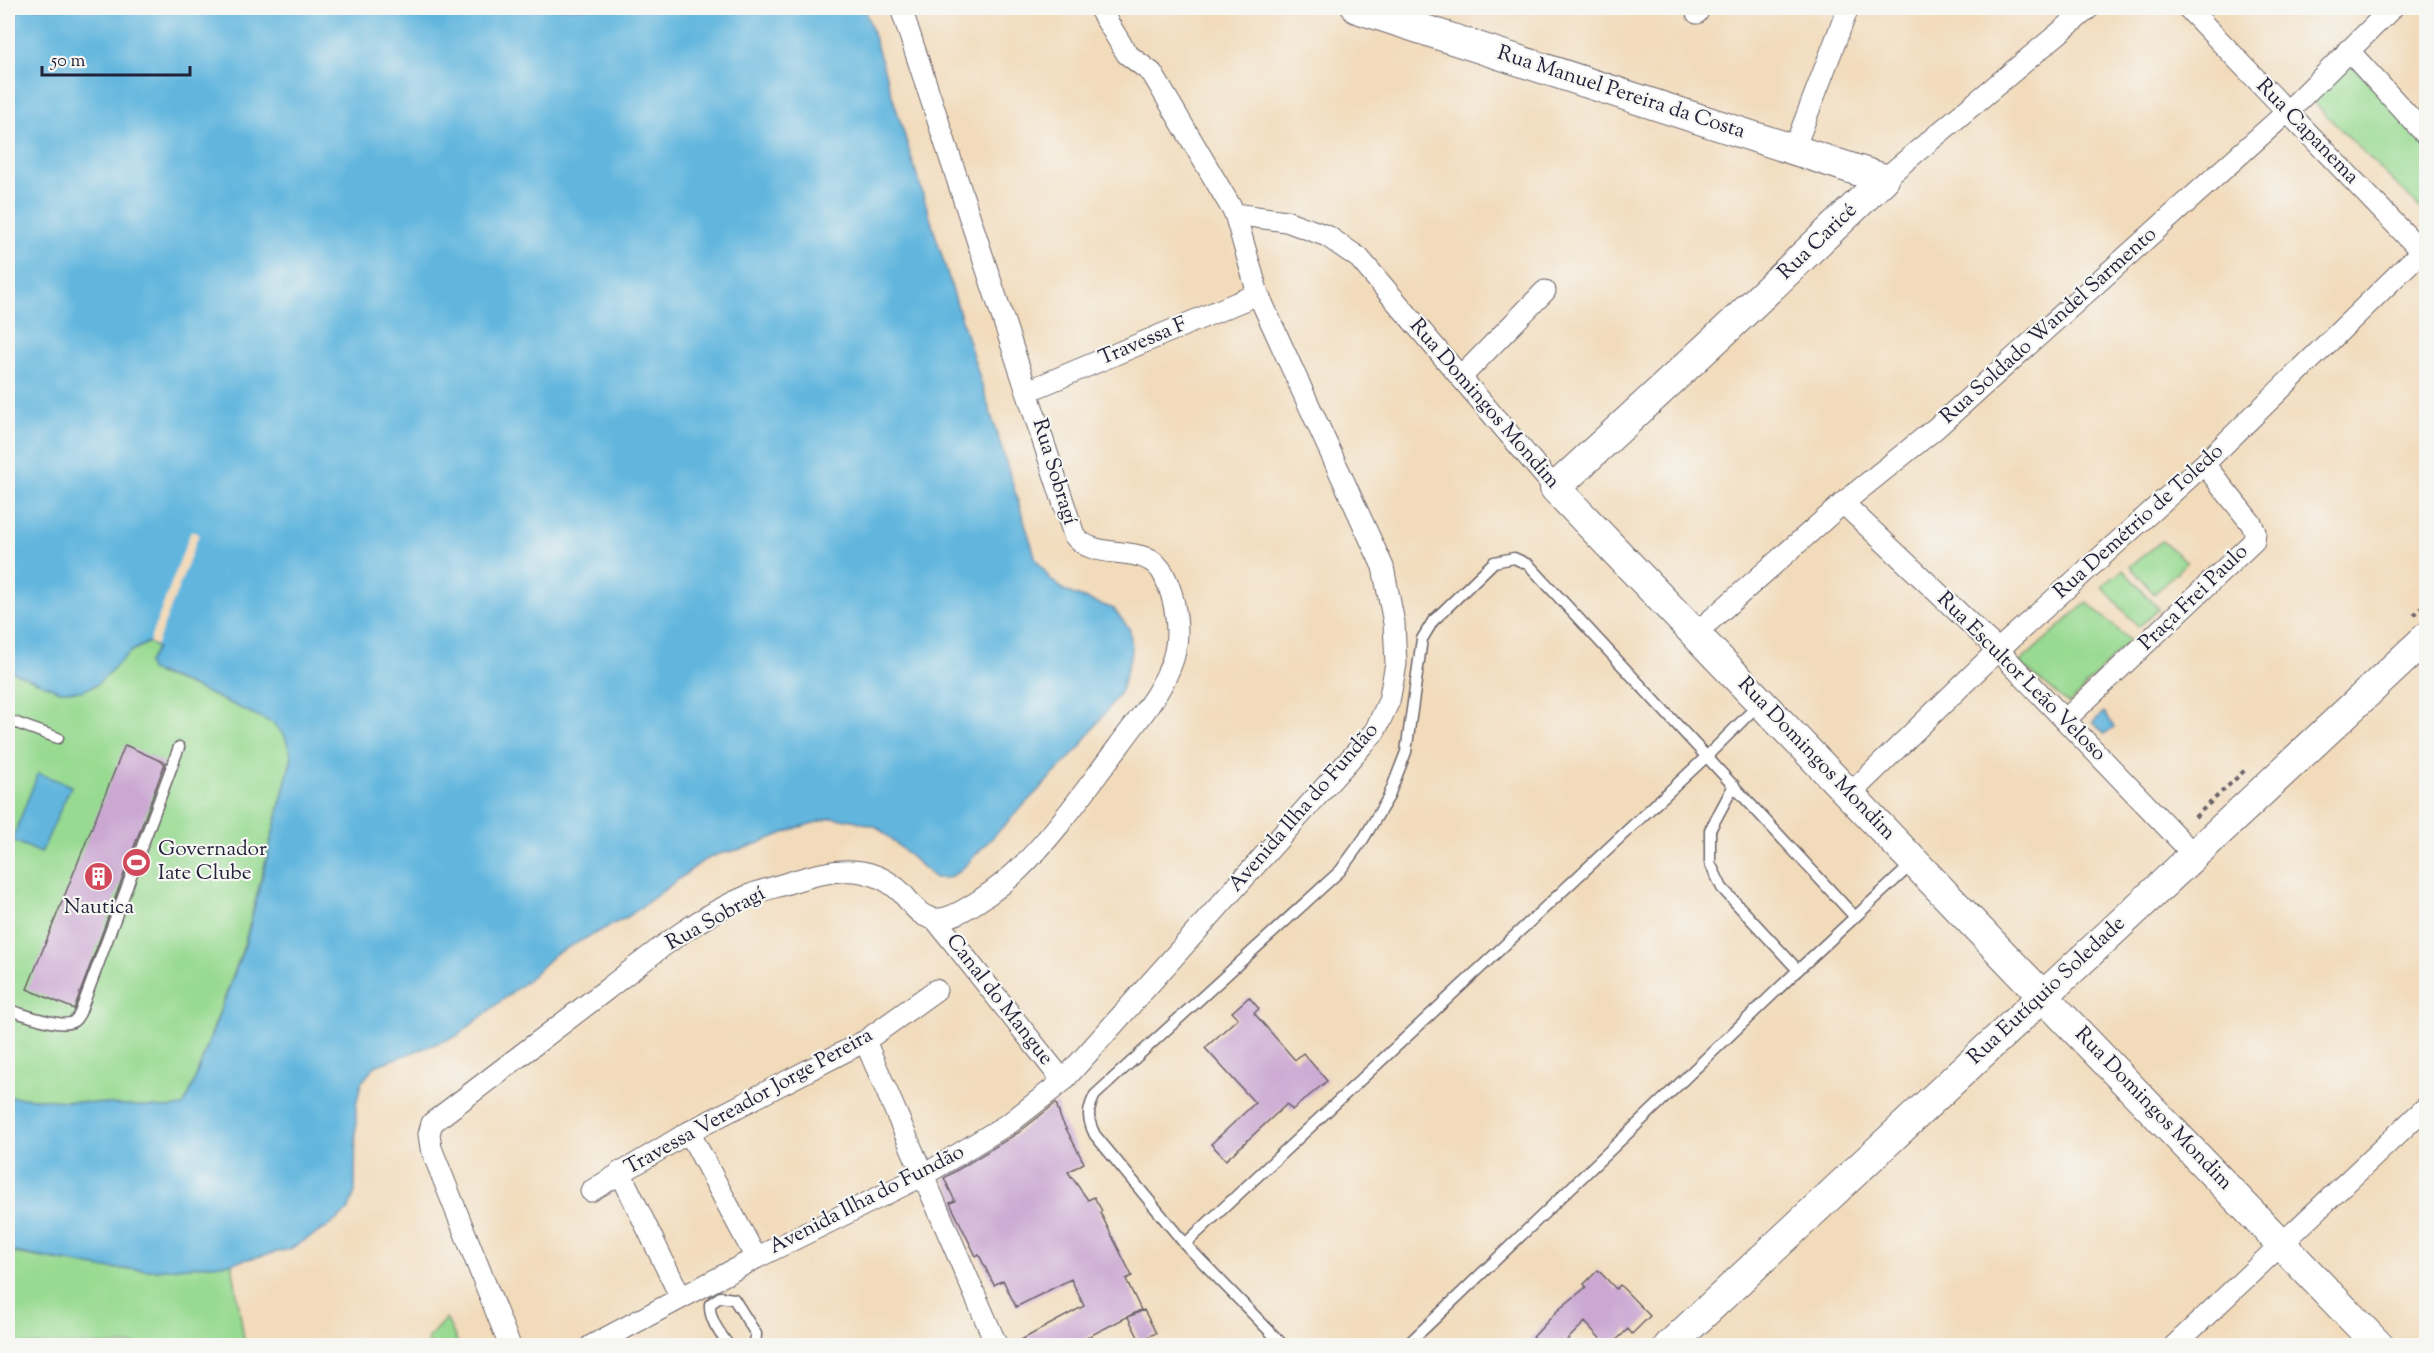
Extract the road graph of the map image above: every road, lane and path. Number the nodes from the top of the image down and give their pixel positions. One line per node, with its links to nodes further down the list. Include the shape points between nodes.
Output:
1 (901, 8): 18 (street, Rua Sobragí)
2 (1099, 8): 13 (street, Avenida Ilha do Fundão, via 1126,54 1152,73)
3 (1356, 8): 11 (street, Rua Manuel Pereira da Costa)
4 (1848, 8): 11 (street)
5 (2089, 8): 12 (street, Rua Caricé)
6 (2188, 8): 9 (street, Rua Capanema)
7 (2392, 8): 8 (street, Rua Soldado Wandel Sarmento)
8 (2348, 50): 9 (street, Rua Soldado Wandel Sarmento); 10 (street)
9 (2288, 111): 14 (street, Rua Capanema); 21 (street, Rua Soldado Wandel Sarmento, via 1936,428)
10 (2427, 135)
11 (1794, 149): 12 (street, Rua Manuel Pereira da Costa)
12 (1884, 179): 20 (street, Rua Caricé)
13 (1234, 214): 16 (street, Avenida Ilha do Fundão); 17 (street, Rua Domingos Mondim, via 1286,221 1327,236 1359,258)
14 (2425, 251): 19 (street, Rua Demétrio de Toledo)
15 (1545, 291): 17 (street)
16 (1258, 294): 18 (street, Travessa F); 42 (street, Avenida Ilha do Fundão, via 1383,567 1394,623 1396,664 1389,701 1375,731)
17 (1461, 377): 20 (street, Rua Domingos Mondim)
18 (1028, 391): 36 (street, Rua Sobragí, via 1074,536 1084,546 1146,557 1165,576 1177,619 1174,657 1154,698 1064,819 1015,873 980,899 948,917)
19 (2204, 464): 24 (street, Rua Demétrio de Toledo); 27 (street, Praça Frei Paulo, via 2251,523 2254,541)
20 (1555, 488): 22 (street, Rua Domingos Mondim)
21 (1843, 503): 22 (street, Rua Soldado Wandel Sarmento); 24 (street, Rua Escultor Leão Veloso)
22 (1696, 633): 25 (street, Rua Domingos Mondim)
23 (2427, 638): 33 (street, Rua Eutíquio Soledade)
24 (1998, 650): 27 (street, Rua Escultor Leão Veloso); 32 (street, Rua Demétrio de Toledo)
25 (1761, 702): 30 (lane); 32 (street, Rua Domingos Mondim)
26 (8, 720): 28 (lane)
27 (2066, 720): 33 (street, Rua Escultor Leão Veloso)
28 (58, 738)
29 (179, 747): 40 (lane, via 80,1013 74,1021 57,1024)
30 (1707, 756): 31 (lane); 49 (lane); 49 (lane, via 1529,565 1514,558 1494,562 1433,621 1422,639 1406,752 1388,798 1365,838 1340,871 1095,1095 1089,1107 1088,1120 1095,1135)
31 (1734, 785): 35 (lane); 37 (lane, via 1710,830 1710,863 1722,888)
32 (1850, 794): 34 (street, Rua Domingos Mondim)
33 (2194, 855): 39 (street, Rua Eutíquio Soledade)
34 (1915, 861): 35 (lane); 39 (street, Rua Domingos Mondim)
35 (1855, 917): 37 (lane)
36 (935, 919): 42 (street, Canal do Mangue); 52 (street, Rua Sobragí, via 914,908 901,892 879,878 854,870 825,871 749,896 682,932 432,1123 431,1148)
37 (1798, 970): 58 (lane)
38 (936, 990): 41 (street, Travessa Vereador Jorge Pereira)
39 (2043, 994): 48 (street, Rua Domingos Mondim); 59 (street, Rua Eutíquio Soledade)
40 (8, 1010)
41 (866, 1041): 44 (street, Travessa Vereador Jorge Pereira); 46 (street)
42 (1063, 1081): 46 (street, Avenida Ilha do Fundão, via 1011,1122)
43 (2427, 1107): 48 (street)
44 (689, 1132): 45 (street, Travessa Vereador Jorge Pereira); 50 (street)
45 (620, 1172): 47 (street, Travessa Vereador Jorge Pereira); 51 (street)
46 (924, 1175): 50 (street, Avenida Ilha do Fundão); 56 (street)
47 (591, 1191)
48 (2283, 1243): 60 (street); 61 (street, Rua Domingos Mondim)
49 (1185, 1244): 57 (lane)
50 (756, 1258): 51 (street, Avenida Ilha do Fundão)
51 (681, 1298): 53 (street, Avenida Ilha do Fundão)
52 (510, 1346)
53 (591, 1346)
54 (729, 1346): 55 (lane, via 709,1311 710,1304 720,1297 734,1299 756,1334)
55 (755, 1346)
56 (997, 1346)
57 (1284, 1346)
58 (1406, 1346)
59 (1669, 1346)
60 (2174, 1346)
61 (2379, 1346)

